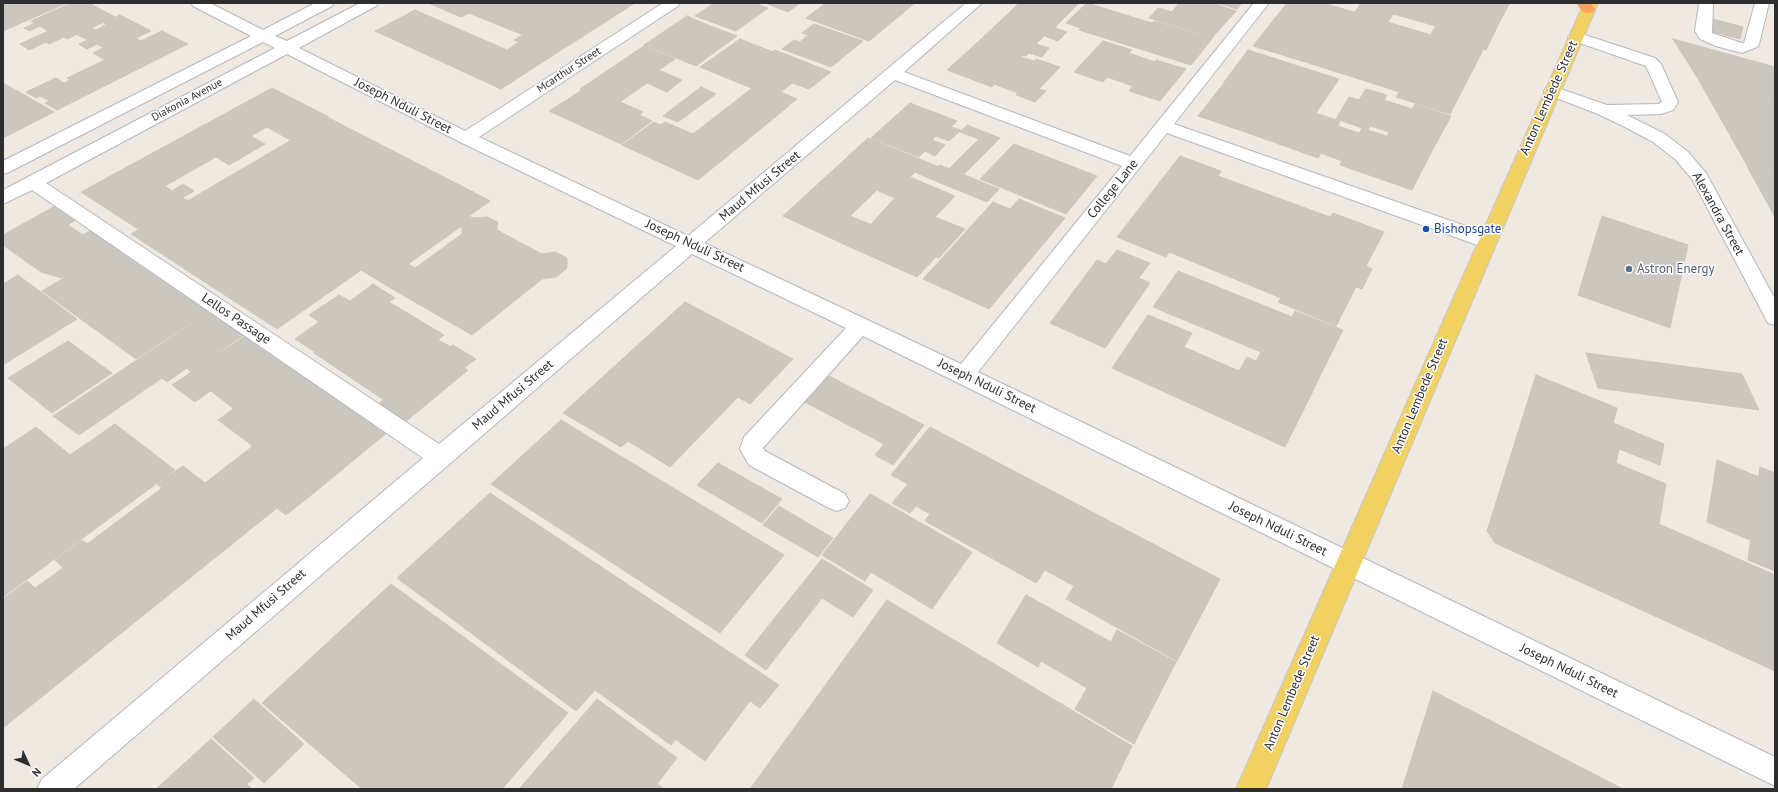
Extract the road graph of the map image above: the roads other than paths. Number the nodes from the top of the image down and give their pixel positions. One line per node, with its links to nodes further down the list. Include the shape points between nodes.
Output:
1 (198, 3): 10 (street, Joseph Nduli Street)
2 (327, 3): 10 (street, Diakonia Avenue)
3 (371, 3): 12 (street, Diakonia Avenue)
4 (673, 3): 17 (street, Mcarthur Street)
5 (975, 3): 13 (street, Maud Mfusi Street)
6 (1262, 3): 16 (street, College Lane)
7 (1706, 3): 8 (street, via 1702,31 1706,36 1742,48 1751,44)
8 (1762, 3)
9 (1588, 5): 11 (main road, Anton Lembede Street)
10 (263, 36): 12 (street, Joseph Nduli Street); 19 (street, Diakonia Avenue)
11 (1576, 37): 14 (main road, Anton Lembede Street); 15 (street, via 1650,61 1670,102 1661,109)
12 (286, 48): 17 (street, Joseph Nduli Street); 20 (street, Diakonia Avenue)
13 (892, 73): 18 (street); 23 (street, Maud Mfusi Street)
14 (1552, 91): 15 (street, Alexandra Street); 22 (main road, Anton Lembede Street)
15 (1604, 110): 24 (street, Alexandra Street, via 1659,138 1682,156 1700,177)
16 (1164, 126): 18 (street, College Lane); 22 (street)
17 (466, 138): 23 (street, Joseph Nduli Street)
18 (1134, 164): 26 (street, College Lane)
19 (3, 168)
20 (33, 182): 21 (street, Diakonia Avenue); 27 (street, Lellos Passage)
21 (3, 198)
22 (1487, 241): 29 (main road, Anton Lembede Street)
23 (691, 244): 25 (street, Joseph Nduli Street); 27 (street, Maud Mfusi Street)
24 (1775, 318)
25 (861, 325): 26 (street, Joseph Nduli Street); 28 (street, via 752,444 752,450 757,458)
26 (964, 375): 29 (street, Joseph Nduli Street)
27 (440, 457): 31 (street, Maud Mfusi Street)
28 (838, 502)
29 (1348, 563): 30 (street, Joseph Nduli Street); 32 (main road, Anton Lembede Street)
30 (1775, 772)
31 (52, 789)
32 (1251, 789)

